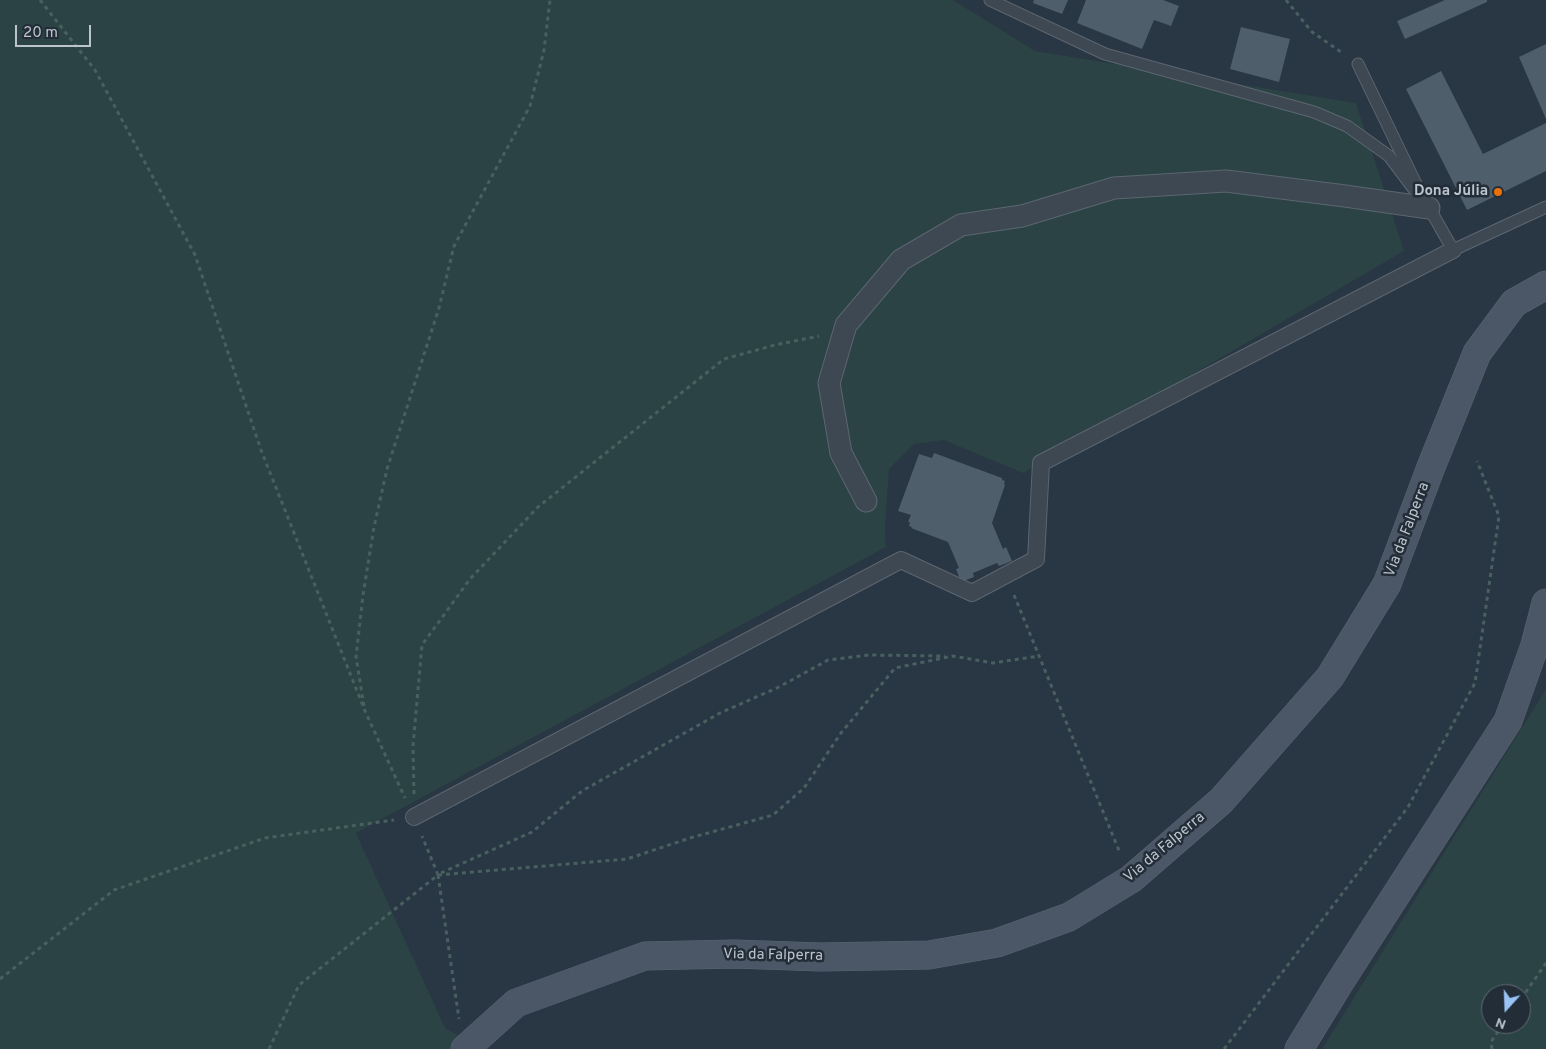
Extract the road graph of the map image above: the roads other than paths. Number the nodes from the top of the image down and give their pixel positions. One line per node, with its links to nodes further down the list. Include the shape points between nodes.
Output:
1 (990, 0): 4 (lane, via 1105,54 1314,112 1347,126 1388,156)
2 (1358, 64): 4 (lane)
3 (1546, 207): 5 (lane)
4 (1429, 208): 5 (lane); 7 (street, via 1226,181 1114,188 1022,216 961,224 901,260 846,325 829,383 841,453)
5 (1453, 250): 9 (street, via 1041,463 1036,559 972,593 901,560)
6 (1546, 285): 10 (main road, Via da Falperra, via 1514,303 1476,353 1388,584 1330,678 1221,801 1131,879 1070,917 998,943 929,955 645,956 516,1003)
7 (866, 500)
8 (1546, 603): 11 (main road, via 1508,722)
9 (414, 817)
10 (465, 1049)
11 (1299, 1049)

